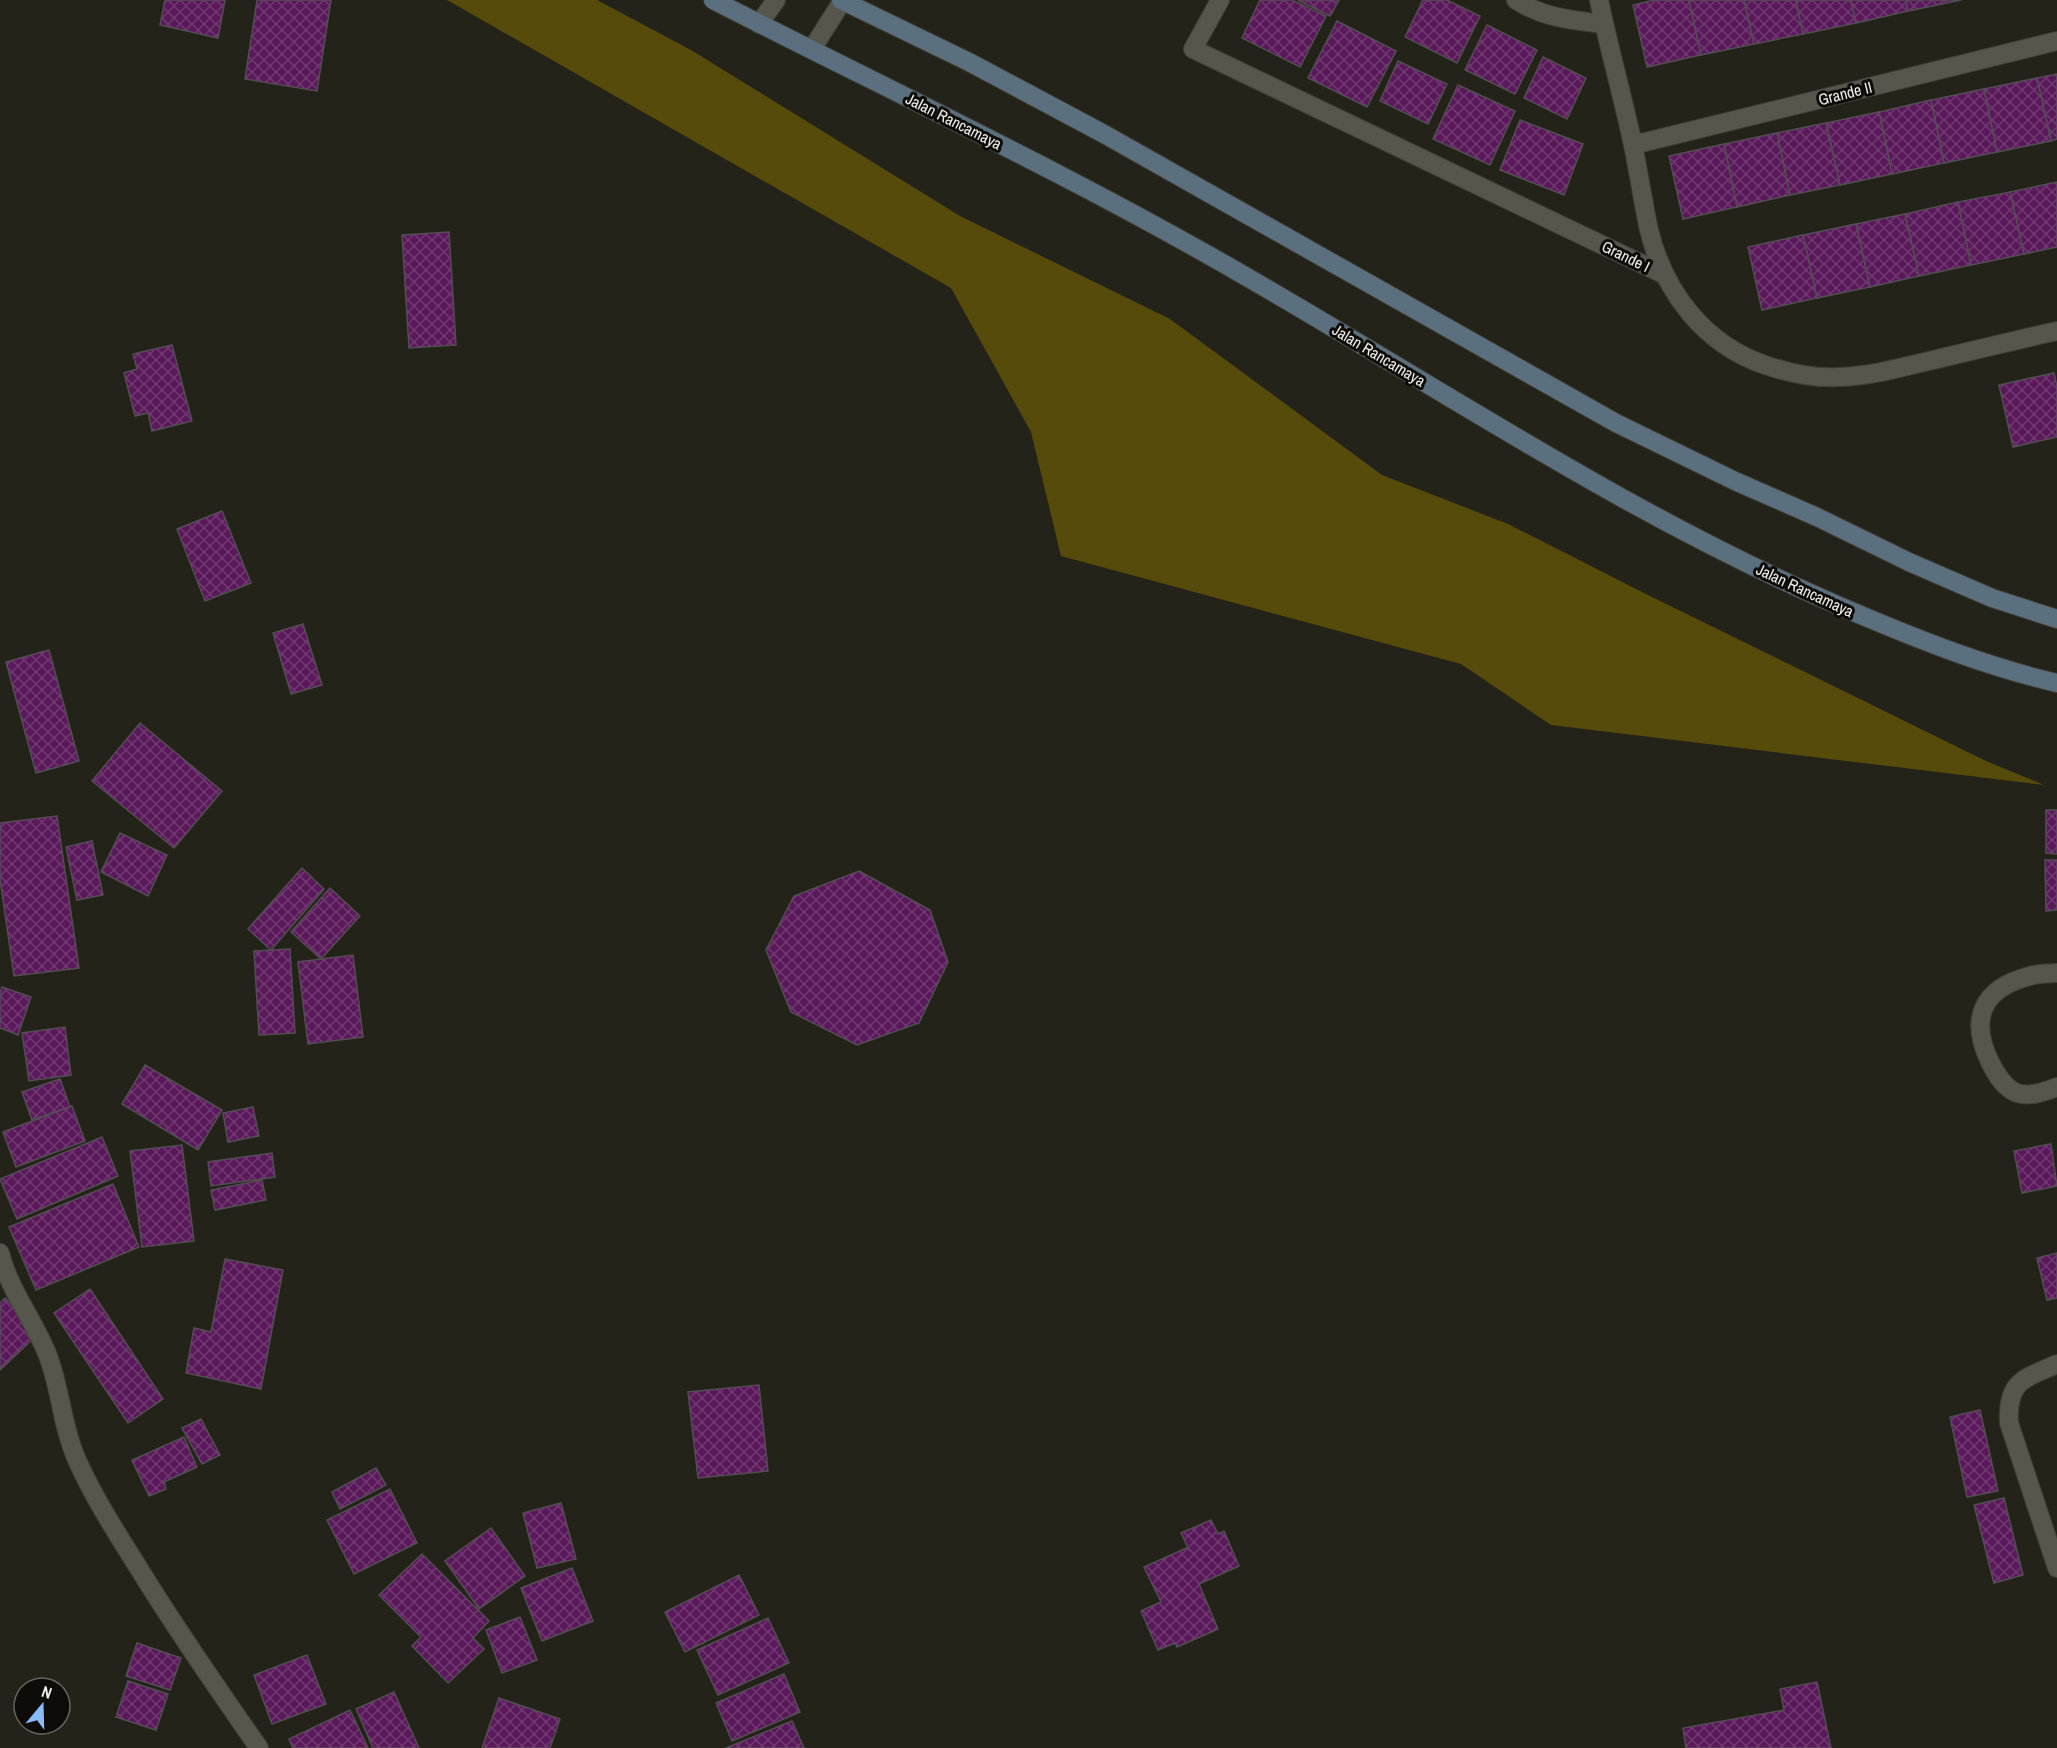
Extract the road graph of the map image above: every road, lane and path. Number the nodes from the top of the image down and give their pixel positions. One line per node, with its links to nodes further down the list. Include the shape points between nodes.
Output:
1 (713, 0): 7 (street, Jalan Rancamaya)
2 (776, 0): 7 (street)
3 (842, 0): 10 (street); 14 (street, via 1104,134 1616,423 1920,567)
4 (1220, 0): 12 (street, Grande I, via 1193,49)
5 (1516, 0): 8 (street, via 1547,15)
6 (1599, 0): 8 (street)
7 (759, 24): 10 (street, Jalan Rancamaya)
8 (1604, 24): 11 (street)
9 (2057, 40): 11 (street, Grande II)
10 (812, 49): 15 (street, Jalan Rancamaya, via 1168,232 1606,490 1718,549 1818,597 1965,657)
11 (1633, 144): 12 (street, via 1650,232)
12 (1665, 275): 13 (street, Grande I, via 1697,322 1720,343 1750,359 1809,376 1840,378 1880,372)
13 (2057, 331)
14 (2057, 620)
15 (2057, 683)
16 (2057, 974): 17 (street, via 2031,975 1995,992 1982,1012 1980,1026 1988,1057 2005,1086 2028,1095)
17 (2057, 1088)
18 (0, 1253): 21 (street, via 13,1289 50,1359 70,1443 99,1503 197,1660)
19 (2057, 1364): 20 (street, via 2015,1386 2008,1404 2009,1423)
20 (2057, 1568)
21 (259, 1748)

